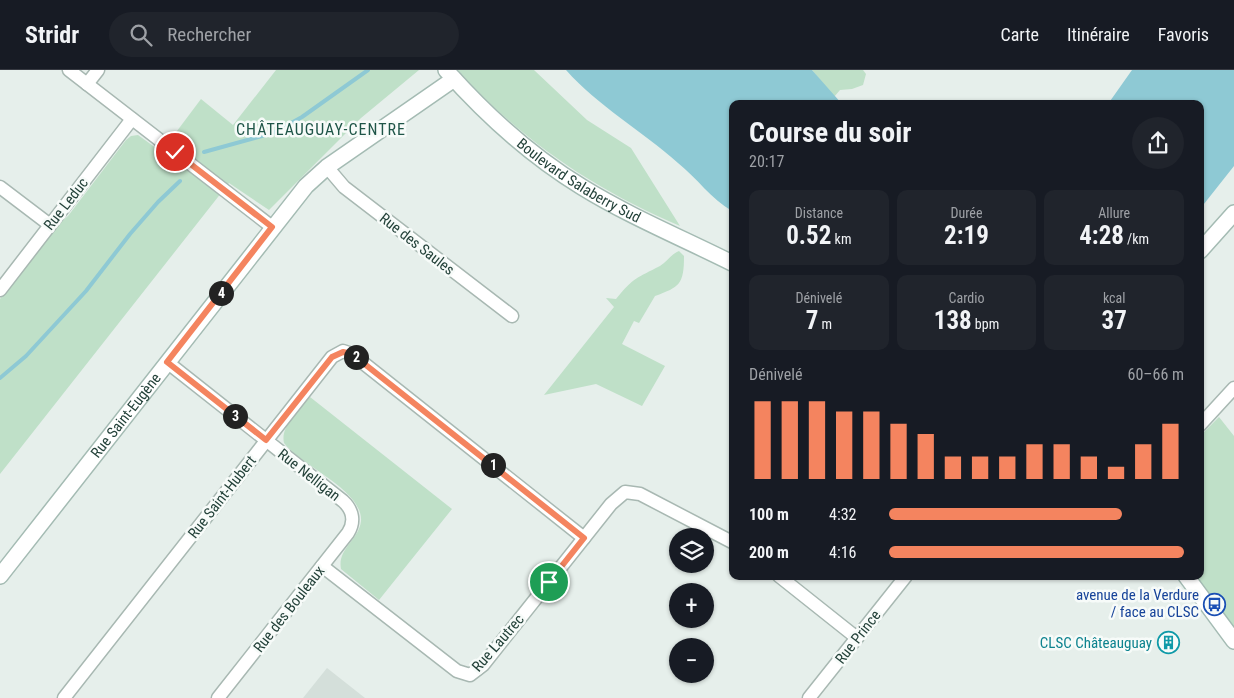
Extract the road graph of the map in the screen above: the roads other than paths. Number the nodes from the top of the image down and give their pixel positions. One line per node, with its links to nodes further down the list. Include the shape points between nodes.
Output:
1 (69, 70): 4 (street)
2 (98, 70): 4 (street)
3 (450, 74): 6 (street, Rue Saint-Eugène); 12 (street, Boulevard Salaberry Sud, via 504,130 572,181)
4 (87, 84): 5 (street)
5 (132, 119): 9 (street, Rue Leduc); 10 (street)
6 (327, 167): 10 (street, Rue Saint-Eugène, via 306,186); 14 (street, Rue des Saules, via 344,187)
7 (0, 187): 9 (street)
8 (1234, 213): 11 (street)
9 (50, 225): 13 (street, Rue Leduc)
10 (272, 227): 15 (street, Rue Saint-Eugène)
11 (1204, 246)
12 (729, 262)
13 (0, 290)
14 (512, 316)
15 (167, 362): 18 (street, Rue Nelligan); 23 (street, Rue Saint-Eugène)
16 (1234, 388): 17 (street)
17 (1204, 421)
18 (266, 440): 19 (street, Rue Nelligan, via 348,505); 20 (street, Rue Saint-Hubert, via 332,357 347,352); 29 (street, Rue Saint-Hubert)
19 (352, 517): 22 (street, Rue des Bouleaux, via 348,533)
20 (584, 538): 21 (street, Rue Lautrec, via 616,498 629,492 640,494); 22 (street, Rue Lautrec, via 483,665 470,675 457,671)
21 (729, 540)
22 (322, 566): 30 (street, Rue des Bouleaux)
23 (0, 576)
24 (784, 580): 27 (street)
25 (903, 580): 27 (street, Rue Prince)
26 (1189, 580): 28 (street)
27 (857, 638): 31 (street, Rue Prince)
28 (1234, 641)
29 (64, 698)
30 (218, 698)
31 (809, 698)

